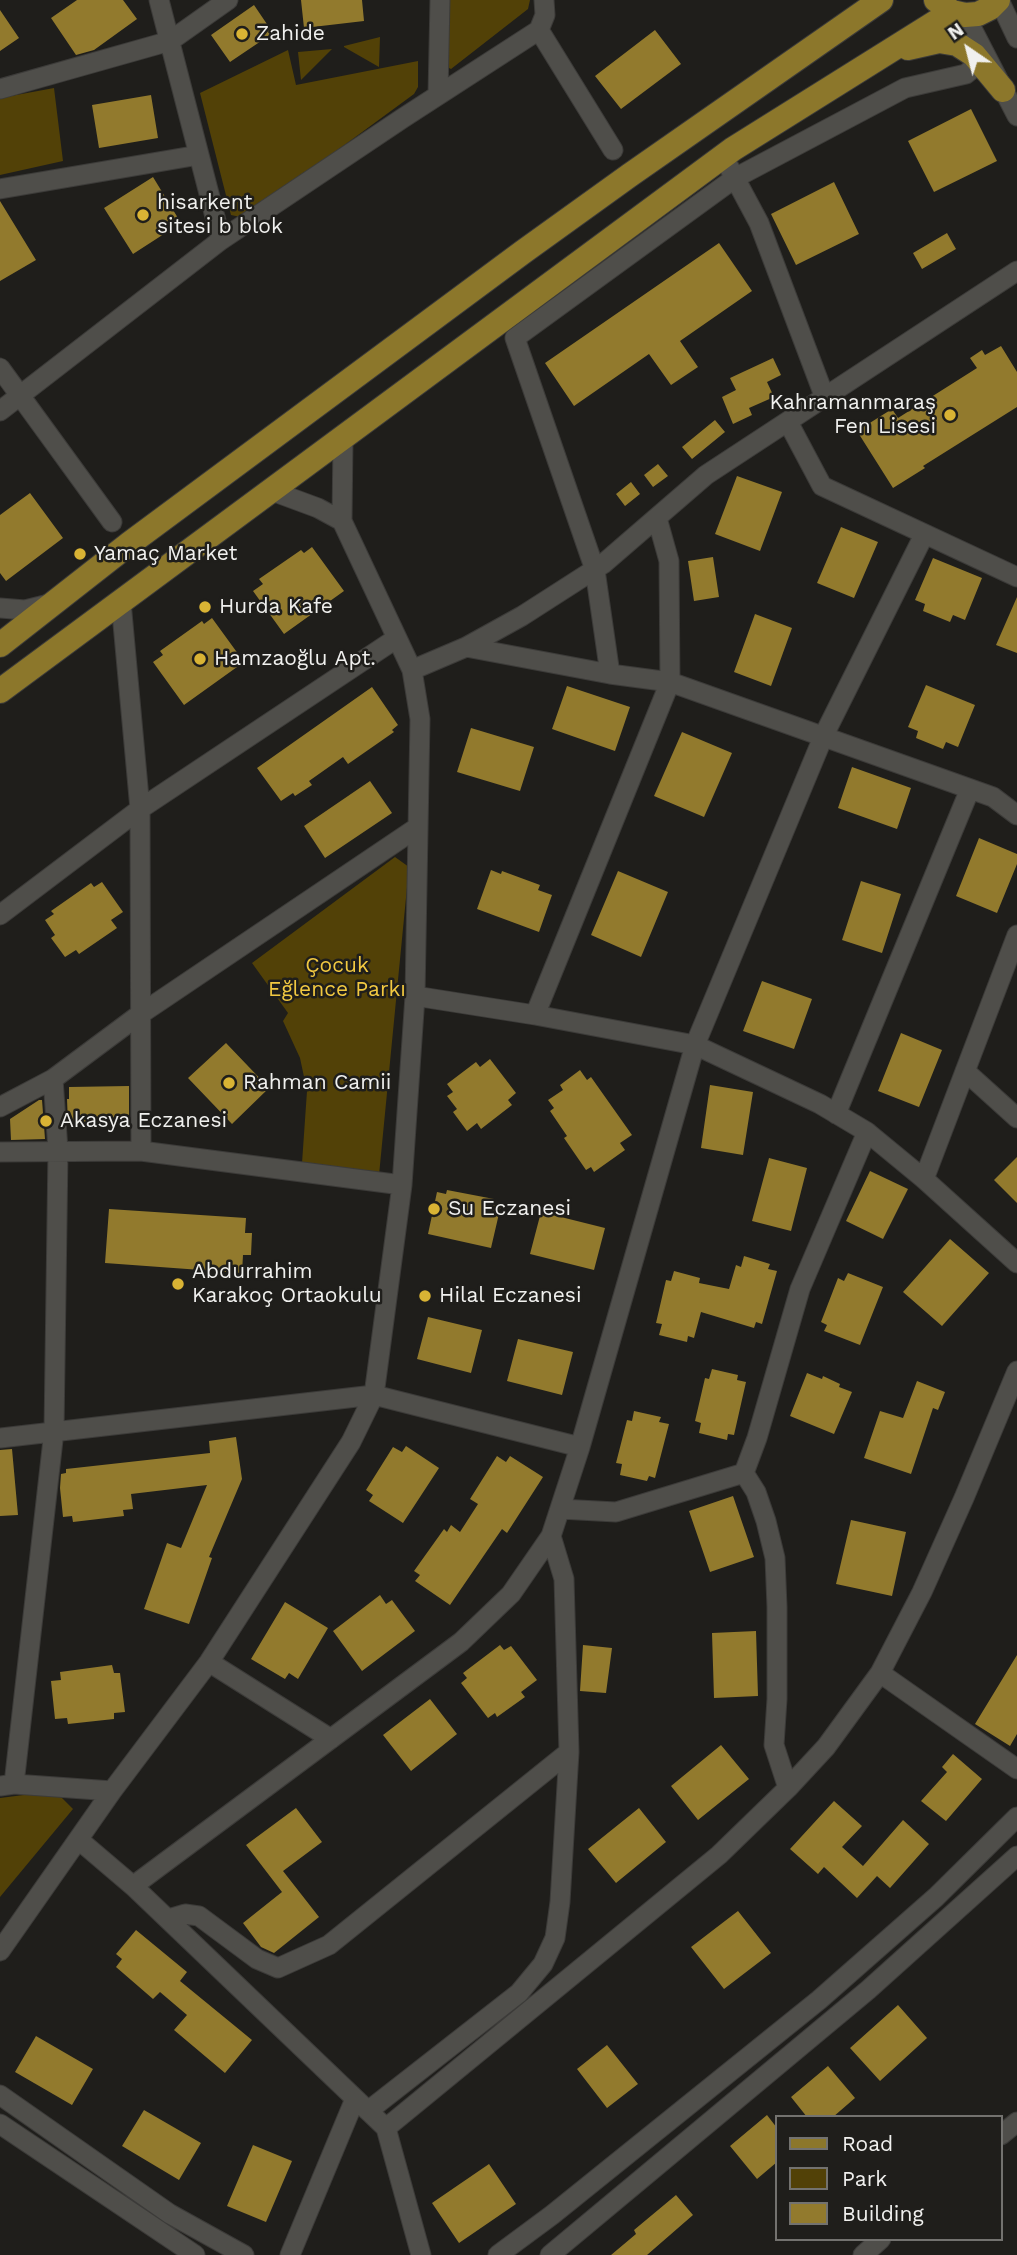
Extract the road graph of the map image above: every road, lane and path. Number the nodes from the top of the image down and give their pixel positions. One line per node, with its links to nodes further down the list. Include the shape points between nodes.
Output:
1 (159, 0): 11 (street)
2 (228, 0): 11 (street)
3 (440, 0): 16 (street)
4 (544, 0): 9 (street)
5 (881, 0): 7 (main road)
6 (999, 0): 8 (main road, via 978,14); 10 (street)
7 (863, 9): 37 (main road, via 523,252)
8 (951, 9): 12 (main road); 15 (street)
9 (539, 30): 16 (street); 18 (street)
10 (1017, 38)
11 (170, 41): 14 (street); 19 (street)
12 (884, 55): 13 (main road, via 939,41 957,44); 20 (main road)
13 (980, 62): 15 (main road); 20 (street, via 966,74 905,88)
14 (0, 89)
15 (1003, 90): 17 (street)
16 (438, 95): 22 (street)
17 (1017, 116)
18 (613, 150)
19 (199, 155): 21 (street); 22 (street)
20 (729, 167): 26 (street, via 759,223); 29 (main road); 35 (street, via 515,338)
21 (0, 189)
22 (221, 240): 25 (street)
23 (1017, 271): 26 (street)
24 (0, 368): 25 (street)
25 (20, 395): 27 (street); 33 (street)
26 (825, 398): 28 (street)
27 (0, 411)
28 (788, 422): 31 (street, via 706,475); 34 (street, via 822,486)
29 (343, 438): 30 (main road); 32 (street)
30 (272, 491): 32 (street); 38 (main road)
31 (657, 518): 35 (street); 45 (street, via 669,561)
32 (342, 521): 40 (street)
33 (112, 522)
34 (924, 535): 36 (street); 47 (street)
35 (595, 570): 42 (street); 44 (street)
36 (1017, 577)
37 (57, 602): 39 (street, via 25,610); 41 (main road)
38 (121, 602): 46 (main road); 49 (street)
39 (0, 608)
40 (397, 638): 43 (street); 49 (street)
41 (0, 645)
42 (466, 647): 43 (street); 44 (street)
43 (412, 670): 51 (street, via 420,719)
44 (610, 674): 45 (street)
45 (670, 682): 47 (street); 55 (street)
46 (0, 691)
47 (824, 735): 48 (street); 57 (street)
48 (970, 789): 50 (street, via 993,797); 61 (street)
49 (140, 809): 52 (street); 56 (street)
50 (1017, 815)
51 (418, 827): 54 (street); 56 (street)
52 (0, 915)
53 (1017, 935): 58 (street)
54 (415, 996): 55 (street); 68 (street)
55 (534, 1014): 57 (street)
56 (139, 1015): 59 (street); 65 (street)
57 (695, 1045): 61 (street); 74 (street)
58 (965, 1071): 62 (street); 67 (street)
59 (54, 1079): 60 (street); 64 (street)
60 (0, 1107)
61 (836, 1114): 63 (street)
62 (1017, 1118)
63 (867, 1132): 67 (street); 75 (street, via 800,1289)
64 (58, 1150): 65 (street); 66 (street); 72 (street)
65 (141, 1151): 68 (street)
66 (0, 1152)
67 (924, 1179): 69 (street)
68 (402, 1185): 71 (street)
69 (1017, 1263)
70 (1017, 1371): 79 (street, via 922,1592)
71 (374, 1395): 72 (street); 74 (street); 78 (street, via 351,1442)
72 (54, 1431): 73 (street); 83 (street)
73 (0, 1437)
74 (580, 1447): 76 (street)
75 (744, 1474): 76 (street, via 616,1512); 84 (street, via 766,1521 775,1558 774,1745)
76 (560, 1509): 77 (street)
77 (551, 1536): 80 (street, via 511,1594 461,1642); 81 (street, via 564,1579)
78 (209, 1662): 80 (street); 85 (street)
79 (880, 1672): 82 (street); 84 (street, via 826,1746)
80 (331, 1739): 89 (street)
81 (569, 1752): 90 (street, via 329,1945 278,1968 257,1959 199,1916); 93 (street, via 560,1902 555,1938 543,1964 510,2000)
82 (1017, 1769)
83 (7, 1785): 85 (street)
84 (788, 1788): 96 (street, via 719,1855)
85 (112, 1791): 87 (street)
86 (1017, 1817): 103 (street, via 936,1897 819,2000)
87 (79, 1840): 89 (street); 91 (street)
88 (1017, 1856): 104 (street, via 868,1990)
89 (133, 1886): 90 (street)
90 (168, 1919): 93 (street)
91 (0, 1951)
92 (0, 2095): 100 (street, via 170,2214)
93 (362, 2105): 96 (street); 101 (street)
94 (1017, 2122): 97 (street)
95 (0, 2124): 99 (street)
96 (386, 2128): 102 (street)
97 (1003, 2133)
98 (879, 2241): 105 (street)
99 (195, 2255)
100 (244, 2255)
101 (290, 2255)
102 (421, 2255)
103 (499, 2255)
104 (550, 2255)
105 (863, 2255)

